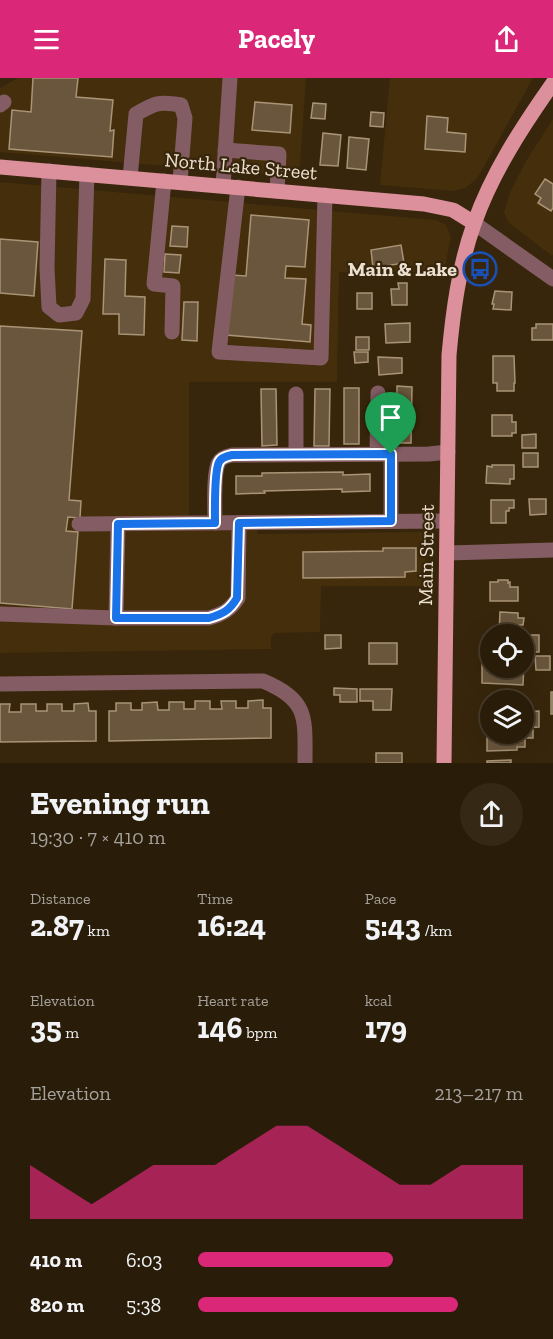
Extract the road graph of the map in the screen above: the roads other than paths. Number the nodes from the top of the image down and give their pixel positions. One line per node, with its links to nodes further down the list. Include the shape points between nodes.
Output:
1 (230, 78): 3 (street)
2 (553, 83): 13 (main road, Main Street, via 497,172)
3 (225, 150): 10 (street); 11 (street, via 279,154)
4 (0, 167): 5 (main road, North Lake Street)
5 (49, 171): 6 (main road, North Lake Street); 6 (street, via 46,268 49,307 59,315 76,313 83,298)
6 (87, 174): 7 (main road, North Lake Street)
7 (130, 178): 8 (main road, North Lake Street); 9 (street, via 136,114 154,103 170,103 181,105 185,118)
8 (164, 181): 9 (main road, North Lake Street); 15 (street, via 154,284 173,286)
9 (180, 182): 10 (main road, North Lake Street)
10 (230, 187): 11 (main road, North Lake Street); 12 (street, via 219,352 321,358)
11 (277, 190): 12 (main road, North Lake Street)
12 (325, 195): 13 (main road, North Lake Street, via 439,206)
13 (474, 223): 14 (street); 18 (main road, Main Street, via 452,327)
14 (553, 279)
15 (172, 332)
16 (378, 393): 20 (street)
17 (296, 394): 19 (street)
18 (448, 452): 20 (street); 22 (main road, Main Street)
19 (296, 454): 20 (street); 23 (street, via 232,455 219,461)
20 (384, 454): 21 (street)
21 (391, 521): 22 (street); 24 (street)
22 (447, 521): 28 (main road, Main Street)
23 (215, 523): 24 (street); 26 (street)
24 (239, 523): 30 (street, via 237,598 232,607 209,618)
25 (79, 524): 26 (street)
26 (118, 524): 30 (street)
27 (553, 550): 28 (street)
28 (447, 553): 33 (main road, Main Street)
29 (0, 614): 30 (street)
30 (116, 618)
31 (0, 684): 32 (street, via 263,681 282,689 296,701 305,719)
32 (305, 763)
33 (444, 763)

